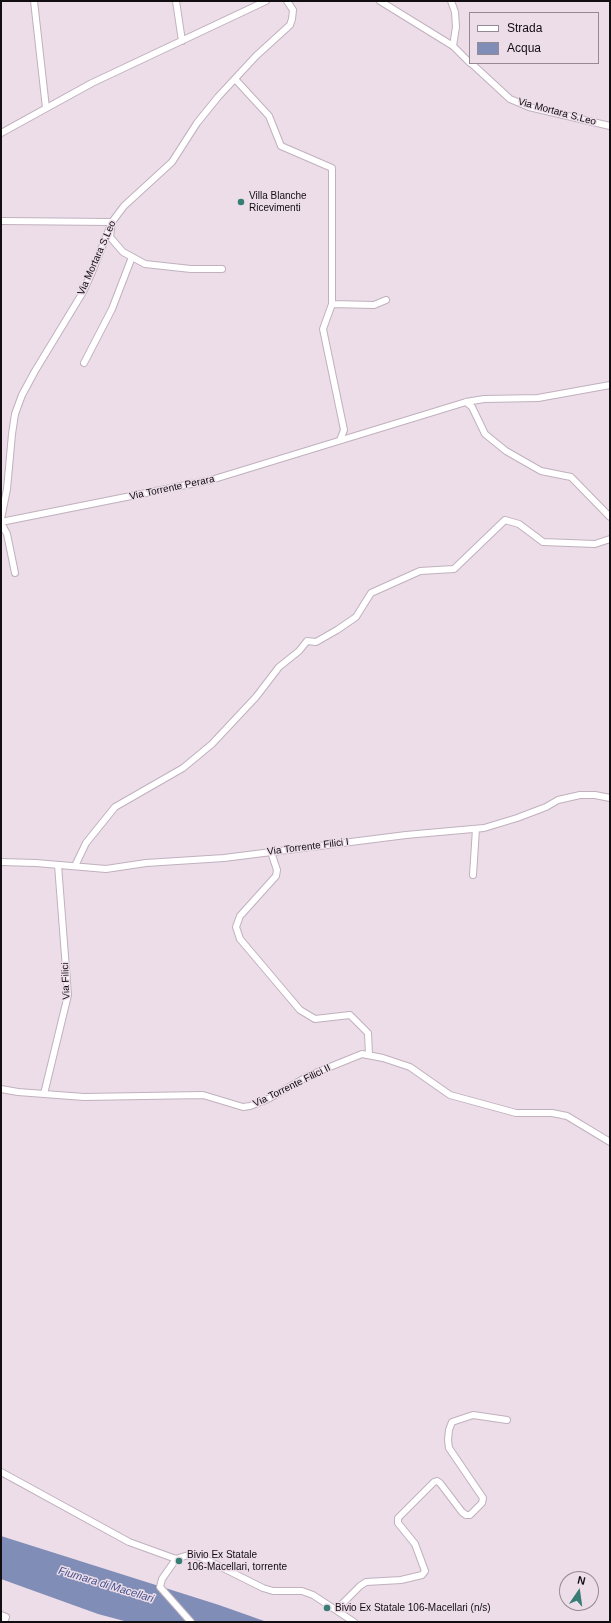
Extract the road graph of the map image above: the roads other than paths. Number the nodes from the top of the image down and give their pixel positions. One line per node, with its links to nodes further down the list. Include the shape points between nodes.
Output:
1 (34, 1): 12 (street)
2 (176, 1): 7 (street)
3 (266, 1): 7 (street)
4 (287, 1): 11 (street, Via Mortara S.Leo, via 293,10 290,25)
5 (380, 1): 8 (street, Via Mortara S.Leo)
6 (450, 1): 8 (street, via 455,12 456,27)
7 (182, 40): 12 (street)
8 (452, 46): 9 (street, Via Mortara S.Leo)
9 (469, 62)
10 (471, 64): 13 (street, Via Mortara S.Leo, via 510,99 529,107)
11 (234, 79): 16 (street, Via Mortara S.Leo, via 197,123 172,162 124,206); 20 (street, via 269,116 281,146 332,168)
12 (46, 108): 14 (street)
13 (610, 126)
14 (1, 133)
15 (1, 221): 16 (street)
16 (112, 222): 17 (street, via 110,237 123,252); 26 (street, Via Mortara S.Leo, via 83,292 22,395 15,414)
17 (132, 257): 18 (street, via 145,264 191,269); 21 (street, via 112,309)
18 (222, 269)
19 (386, 300): 20 (street, via 374,305)
20 (332, 304): 24 (street, via 323,329 344,430)
21 (84, 363)
22 (610, 385): 23 (street, Via Torrente Perara, via 538,398)
23 (466, 402): 24 (street, Via Torrente Perara); 25 (street, via 472,407 485,434 506,451 541,471 571,477)
24 (340, 440): 26 (street, Via Torrente Perara, via 212,480)
25 (610, 517)
26 (1, 522): 28 (street, via 8,534)
27 (610, 539): 34 (street, via 595,544 543,542 519,524 505,520 454,569 420,571 371,593 356,617 316,642 307,641 299,652 279,667 256,697 212,744 183,768 115,807 86,843)
28 (15, 573)
29 (610, 798): 30 (street, Via Torrente Filici I, via 580,795 558,800 517,818)
30 (476, 829): 31 (street, Via Torrente Filici I); 35 (street)
31 (271, 852): 34 (street, Via Torrente Filici I, via 106,869); 36 (street, via 276,876 240,916 236,927 240,939 300,1010 315,1018 350,1016 368,1033)
32 (1, 862): 33 (street, Via Torrente Filici I)
33 (58, 865): 34 (street, Via Torrente Filici I); 38 (street, Via Filici, via 68,995)
34 (75, 866)
35 (473, 875)
36 (369, 1055): 38 (street, Via Torrente Filici II, via 362,1054 310,1075 268,1099 242,1107 203,1095 84,1097); 39 (street, Via Torrente Filici II, via 410,1068 450,1095 516,1113 552,1113 567,1116)
37 (1, 1089): 38 (street, Via Torrente Filici II)
38 (44, 1094)
39 (610, 1142)
40 (507, 1420): 43 (street, via 473,1415 452,1422 449,1430 449,1448 483,1498 482,1503 470,1515 462,1512 437,1481 400,1515 398,1523 415,1544 424,1566 425,1571 422,1575 401,1580 366,1582)
41 (1, 1472): 42 (street, via 129,1542)
42 (176, 1559): 43 (street, via 193,1555 203,1558 263,1588 274,1591 302,1591); 46 (street, via 162,1579 160,1587)
43 (336, 1610): 47 (street)
44 (1, 1615): 45 (street, via 6,1617)
45 (4, 1622)
46 (191, 1622)
47 (354, 1622)

